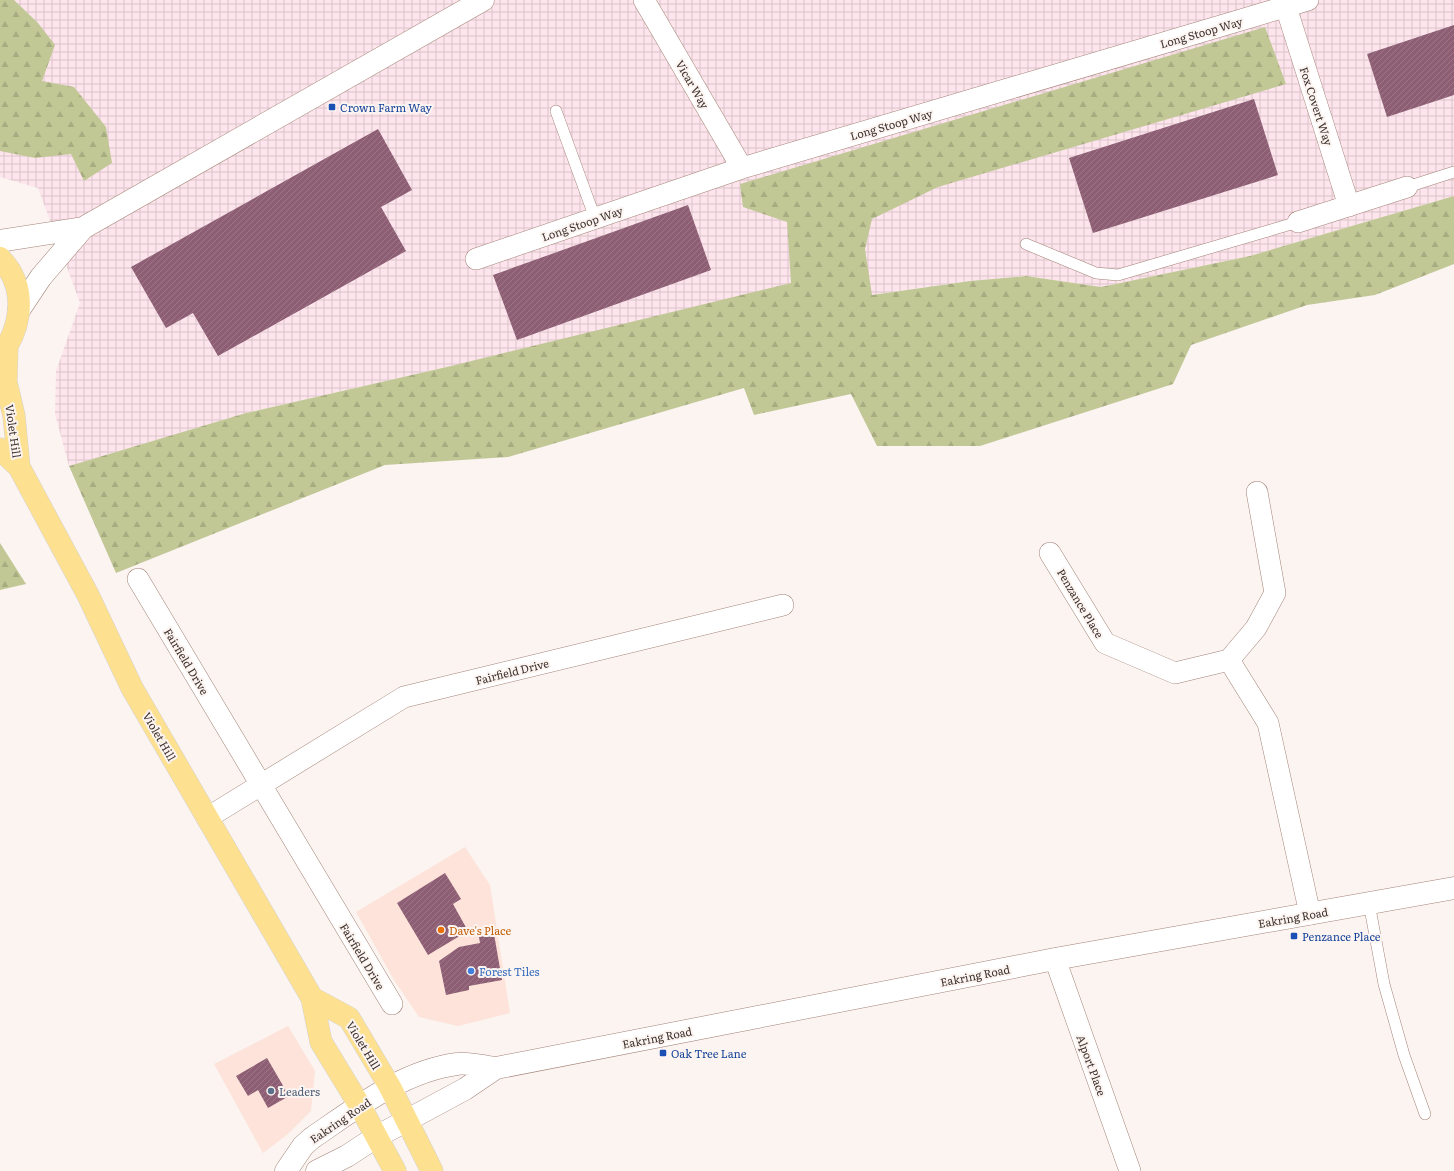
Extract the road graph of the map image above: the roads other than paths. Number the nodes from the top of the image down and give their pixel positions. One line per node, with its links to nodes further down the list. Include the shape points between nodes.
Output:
1 (483, 0): 12 (street)
2 (644, 0): 6 (street, Vicar Way)
3 (1308, 0): 4 (street, Long Stoop Way)
4 (1286, 7): 6 (street, Long Stoop Way); 9 (street, Fox Covert Way)
5 (556, 111): 10 (lane)
6 (742, 168): 10 (street, Long Stoop Way)
7 (1454, 172): 8 (lane)
8 (1407, 187): 9 (street)
9 (1349, 206): 11 (street)
10 (596, 218): 16 (street, Long Stoop Way)
11 (1298, 222): 14 (lane, via 1118,275 1096,273)
12 (83, 228): 13 (street); 17 (street, via 41,277)
13 (0, 241)
14 (1026, 244)
15 (0, 258): 17 (main road, via 10,271 17,290)
16 (476, 259)
17 (19, 310): 18 (main road, via 15,329)
18 (3, 352): 20 (main road, Violet Hill, via 6,382 14,416)
19 (0, 448): 20 (main road, Violet Hill)
20 (19, 468): 27 (main road, Violet Hill, via 88,595 132,688)
21 (1257, 492): 25 (street, via 1275,593 1256,628)
22 (1050, 553): 25 (street, Penzance Place, via 1105,643 1175,673)
23 (138, 579): 26 (street, Fairfield Drive)
24 (783, 605): 26 (street, Fairfield Drive, via 404,697)
25 (1229, 660): 30 (street, via 1268,723)
26 (261, 785): 27 (street, Fairfield Drive); 33 (street, Fairfield Drive)
27 (207, 818): 32 (main road, Violet Hill)
28 (1454, 888): 29 (street, Eakring Road)
29 (1369, 903): 30 (street, Eakring Road); 37 (lane, via 1384,984 1404,1055)
30 (1310, 914): 31 (street, Eakring Road)
31 (1055, 959): 34 (street, Eakring Road); 44 (street, Alport Place)
32 (312, 998): 35 (main road, Violet Hill, via 349,1018); 36 (main road, Violet Hill, via 321,1042)
33 (392, 1004)
34 (496, 1068): 35 (street, Eakring Road, via 459,1064 429,1070); 38 (street, Eakring Road, via 465,1089)
35 (390, 1087): 36 (street, Eakring Road); 38 (main road, Violet Hill)
36 (360, 1106): 39 (main road, Violet Hill); 40 (street, Eakring Road, via 312,1138 303,1146)
37 (1425, 1114)
38 (406, 1120): 39 (street, Eakring Road); 43 (main road)
39 (376, 1137): 41 (street, Eakring Road); 42 (main road)
40 (286, 1171)
41 (317, 1171)
42 (394, 1171)
43 (432, 1171)
44 (1130, 1171)

